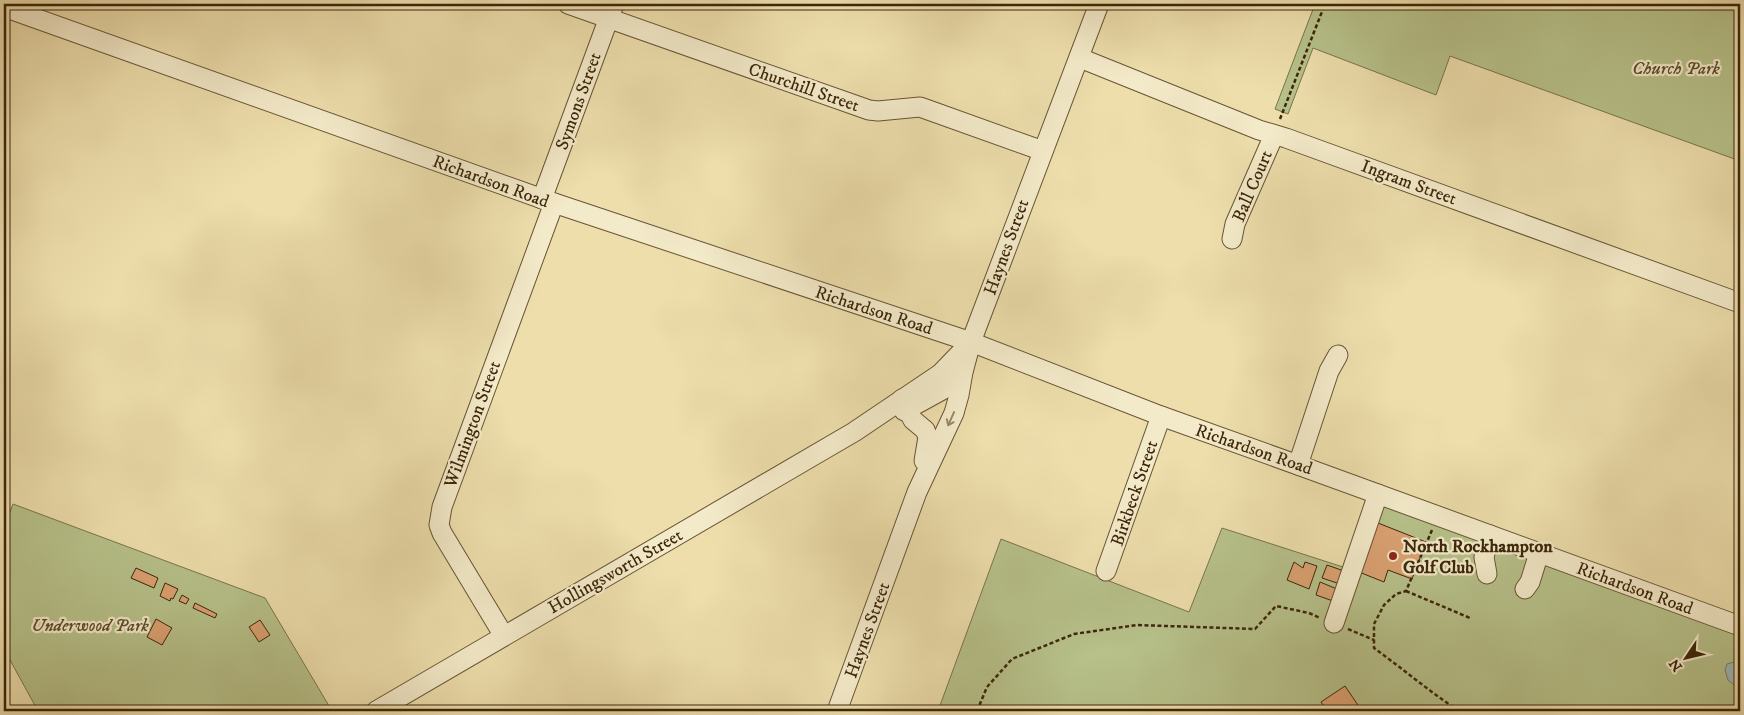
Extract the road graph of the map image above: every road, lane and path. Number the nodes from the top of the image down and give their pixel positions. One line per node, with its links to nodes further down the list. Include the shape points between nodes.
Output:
1 (568, 4): 5 (street, Churchill Street)
2 (1099, 4): 6 (street, Haynes Street)
3 (1325, 4): 7 (path)
4 (6, 6): 9 (street, Richardson Road)
5 (611, 11): 8 (street, Churchill Street, via 869,110 920,106); 9 (street, Symons Street)
6 (1080, 58): 7 (street, Ingram Street); 8 (street, Haynes Street)
7 (1274, 134): 10 (street, Ball Court, via 1235,224); 11 (street, Ingram Street)
8 (1043, 151): 12 (street, Haynes Street)
9 (548, 201): 12 (street, Richardson Road); 30 (street, Wilmington Street, via 442,507 439,525)
10 (1232, 239)
11 (1740, 303)
12 (971, 342): 14 (street, Haynes Street); 15 (street, Hollingsworth Street); 16 (street, Richardson Road)
13 (1338, 355): 17 (street, via 1329,371)
14 (963, 372): 15 (street, Hollingsworth Street, via 944,389); 18 (street, Haynes Street, one-way to 18, via 954,413)
15 (904, 404): 18 (street, Haynes Street, via 928,437); 30 (street, Hollingsworth Street)
16 (1161, 416): 17 (street, Richardson Road); 23 (street, Birkbeck Street)
17 (1298, 465): 19 (street, Richardson Road)
18 (917, 492): 33 (street, Haynes Street)
19 (1378, 494): 21 (street, Richardson Road); 28 (street)
20 (1433, 528): 26 (path)
21 (1490, 535): 22 (street, Richardson Road); 24 (street, via 1484,557)
22 (1540, 553): 25 (street); 29 (street, Richardson Road)
23 (1106, 570)
24 (1487, 574)
25 (1525, 589)
26 (1406, 591): 27 (path); 31 (path, via 1396,594 1384,605 1374,624)
27 (1470, 618)
28 (1334, 623): 31 (path); 34 (path, via 1309,613 1276,606 1255,629 1137,625 1074,634 1012,659 987,687)
29 (1740, 626)
30 (504, 636): 32 (street, Hollingsworth Street)
31 (1374, 640): 35 (path, via 1374,648)
32 (376, 711)
33 (837, 711)
34 (977, 711)
35 (1460, 711)

